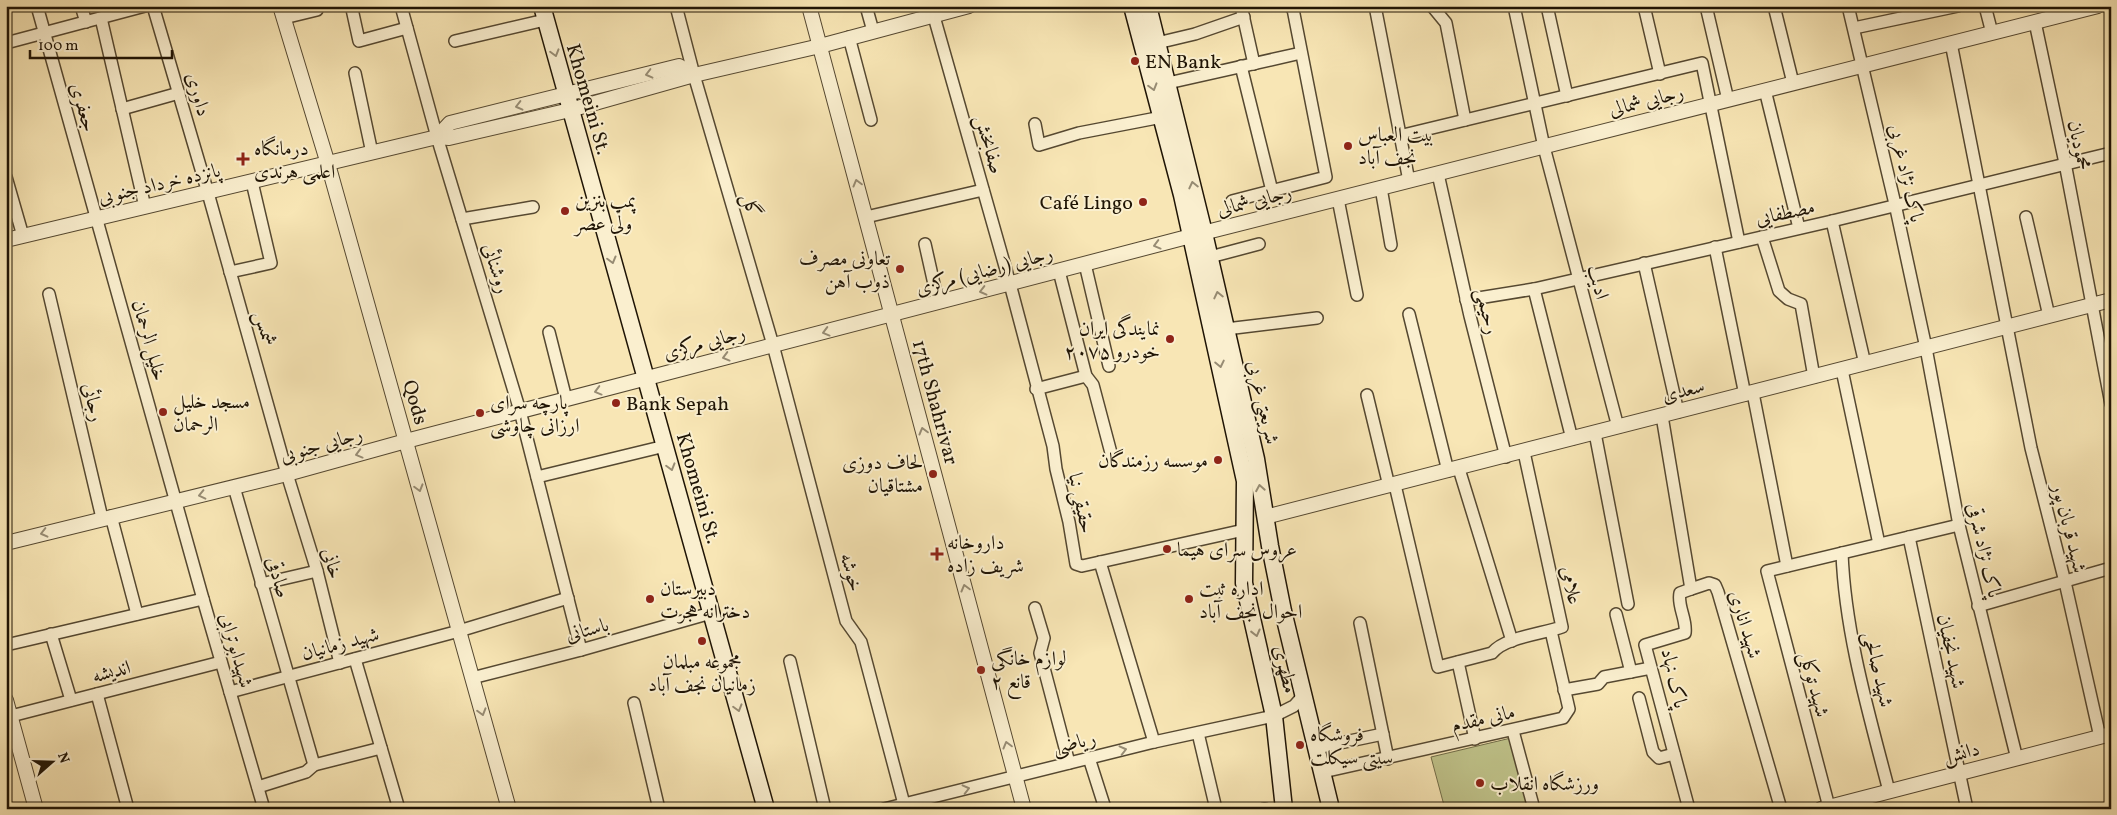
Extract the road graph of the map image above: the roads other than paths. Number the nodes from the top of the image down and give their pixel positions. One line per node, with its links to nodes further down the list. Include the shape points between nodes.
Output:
1 (37, 6): 38 (street, جعفری)
2 (81, 6): 33 (street)
3 (145, 6): 32 (street)
4 (153, 6): 56 (street, داوری)
5 (401, 6): 35 (street, روشنائی)
6 (676, 6): 52 (street, گل)
7 (809, 6): 45 (street, 17th Shahrivar)
8 (866, 6): 37 (street)
9 (969, 6): 27 (street)
10 (1132, 6): 63 (main road, شریعتی غربی, one-way to 63)
11 (1148, 6): 43 (main road, شریعتی غربی)
12 (1289, 6): 46 (street, via 1293,9)
13 (1375, 6): 67 (street)
14 (1432, 6): 65 (street, via 1446,23)
15 (1514, 6): 60 (street, ادیب)
16 (1546, 6): 57 (street)
17 (1644, 6): 51 (street)
18 (1706, 6): 58 (street)
19 (1774, 6): 54 (street)
20 (1848, 6): 36 (street, پاک نژاد غربی)
21 (1958, 6): 28 (street)
22 (1985, 6): 39 (street)
23 (2098, 6): 26 (street, رجایی شمالی)
24 (352, 9): 35 (street, via 359,41)
25 (544, 10): 41 (street); 59 (main road, Khomeini St., one-way to 59)
26 (2064, 10): 34 (street, رجایی شمالی)
27 (933, 11): 37 (street); 80 (street, صفابخش)
28 (1906, 11): 36 (street)
29 (282, 12): 31 (street); 72 (street, Qods)
30 (1242, 12): 43 (street, via 1194,34); 47 (street)
31 (319, 13)
32 (101, 18): 33 (street); 62 (street)
33 (86, 22): 38 (street)
34 (2035, 22): 39 (street, رجایی شمالی); 73 (street, محمودیان)
35 (407, 28): 68 (street, روشنائی)
36 (1854, 28): 48 (street, پاک نژاد غربی)
37 (873, 31): 40 (street)
38 (44, 33): 42 (street); 90 (street, جعفری)
39 (1992, 33): 44 (street, رجایی شمالی)
40 (849, 37): 45 (street); 64 (street)
41 (455, 41)
42 (6, 43)
43 (1157, 43): 53 (main road, شریعتی غربی)
44 (1951, 43): 48 (street, رجایی شمالی); 78 (street, شهید قربان پور)
45 (820, 46): 52 (street); 88 (street, 17th Shahrivar, one-way to 45)
46 (1301, 53): 47 (street); 81 (street, via 1326,177)
47 (1254, 64): 49 (street)
48 (1863, 65): 54 (street, رجایی شمالی); 85 (street, پاک نژاد غربی)
49 (1241, 66): 53 (street); 81 (street)
50 (355, 73): 70 (street)
51 (1660, 74): 57 (street); 61 (street, via 1702,64)
52 (694, 75): 59 (street, پانزده خرداد جنوبی, via 679,66); 124 (street, گل)
53 (1168, 83): 94 (main road, شریعتی غربی, one-way to 53)
54 (1793, 83): 55 (street, رجایی شمالی)
55 (1765, 90): 58 (street, رجایی شمالی); 93 (street)
56 (179, 93): 62 (street); 82 (street, داوری)
57 (1567, 96): 60 (street)
58 (1728, 100): 61 (street, رجایی شمالی)
59 (568, 102): 68 (street, پانزده خرداد جنوبی, via 450,123); 131 (main road, Khomeini St., one-way to 131)
60 (1535, 104): 65 (street); 69 (street, ادیب)
61 (1711, 104): 69 (street, رجایی شمالی); 98 (street)
62 (122, 109): 86 (street)
63 (1162, 117): 66 (street, via 1078,133 1040,145); 94 (main road, شریعتی غربی, via 1182,195)
64 (871, 120)
65 (1465, 120): 67 (street)
66 (1035, 124)
67 (1400, 136): 76 (street)
68 (437, 137): 70 (street, پانزده خرداد جنوبی); 91 (street, روشنائی)
69 (1544, 147): 74 (street, رجایی شمالی); 108 (street, ادیب)
70 (372, 153): 72 (street, پانزده خرداد جنوبی)
71 (2111, 153): 73 (street, مصطفایی)
72 (328, 164): 77 (street, پانزده خرداد جنوبی); 143 (street, Qods)
73 (2064, 164): 78 (street, مصطفایی); 116 (street, محمودیان)
74 (1438, 174): 76 (street, رجایی شمالی); 113 (street, رحیمی)
75 (6, 177): 95 (street)
76 (1409, 181): 79 (street, رجایی شمالی)
77 (252, 182): 82 (street, پانزده خرداد جنوبی); 107 (street, via 271,263)
78 (1978, 184): 85 (street, مصطفایی); 121 (street, شهید قربان پور)
79 (1381, 188): 83 (street, رجایی شمالی); 101 (street)
80 (983, 190): 88 (street); 109 (street, صفابخش)
81 (1272, 191): 84 (street)
82 (208, 193): 86 (street, پانزده خرداد جنوبی); 107 (street, شمس)
83 (1338, 199): 94 (street, رجایی شمالی); 112 (street)
84 (1232, 201)
85 (1896, 204): 92 (street, مصطفایی); 125 (street, پاک نژاد غربی)
86 (145, 207): 90 (street, پانزده خرداد جنوبی)
87 (533, 207): 91 (street)
88 (866, 217): 117 (street, 17th Shahrivar)
89 (2026, 217): 119 (street)
90 (96, 218): 95 (street, پانزده خرداد جنوبی); 154 (street, خلیل الرحمان)
91 (462, 219): 137 (street, روشنائی)
92 (1832, 221): 93 (street, مصطفایی); 126 (street)
93 (1799, 228): 96 (street, مصطفایی)
94 (1197, 234): 103 (main road, شریعتی غربی); 105 (street, رجایی (رضایی) مرکزی, one-way to 105); 151 (main road, شریعتی غربی, one-way to 151)
95 (23, 236): 97 (street, پانزده خرداد جنوبی)
96 (1762, 237): 98 (street, مصطفایی); 130 (street, via 1779,291 1801,304)
97 (6, 240)
98 (1739, 242): 102 (street, مصطفایی)
99 (925, 244): 115 (street)
100 (1259, 244): 103 (street)
101 (1391, 245)
102 (1715, 247): 104 (street, مصطفایی); 133 (street)
103 (1210, 257): 122 (main road, شریعتی غربی, one-way to 103)
104 (1644, 263): 108 (street, مصطفایی); 138 (street)
105 (1085, 264): 106 (street, رجایی (رضایی) مرکزی); 127 (street)
106 (1059, 271): 109 (street, رجایی (رضایی) مرکزی); 129 (street)
107 (230, 272): 149 (street, شمس)
108 (1578, 278): 110 (street, مصطفایی); 140 (street, ادیب)
109 (1010, 284): 115 (street, رجایی (رضایی) مرکزی, one-way to 115); 132 (street, حقیقی نیا)
110 (1534, 289): 113 (street, مصطفایی); 142 (street)
111 (49, 294): 155 (street, رجائی)
112 (1357, 296)
113 (1466, 300): 147 (street, رحیمی)
114 (2111, 300): 116 (street, سعدی)
115 (938, 302): 117 (street, رجایی (رضایی) مرکزی)
116 (2091, 305): 119 (street, سعدی); 136 (street, محمودیان)
117 (892, 314): 124 (street, رجایی (رضایی) مرکزی, one-way to 124); 221 (street, 17th Shahrivar, one-way to 117)
118 (1409, 314): 148 (street)
119 (2049, 316): 121 (street, سعدی)
120 (1317, 318): 122 (street)
121 (2008, 327): 125 (street, سعدی); 167 (street, شهید قربان پور, via 2031,448)
122 (1226, 329): 156 (main road, شریعتی غربی, one-way to 122)
123 (548, 332): 135 (street)
124 (773, 345): 131 (street, رجایی مرکزی, one-way to 131); 224 (street, خوشه, via 846,621 861,642)
125 (1926, 348): 126 (street, سعدی); 157 (street, پاک نژاد شرقی)
126 (1865, 364): 128 (street, سعدی)
127 (1109, 366)
128 (1842, 370): 130 (street, سعدی); 161 (street)
129 (1086, 376): 132 (street); 146 (street, via 1094,385)
130 (1814, 377): 133 (street, سعدی)
131 (646, 378): 135 (street, رجایی جنوبی, one-way to 135); 144 (main road, Khomeini St.)
132 (1036, 388): 163 (street, حقیقی نیا, via 1056,458 1076,564)
133 (1749, 394): 138 (street, سعدی); 164 (street)
134 (1367, 395): 152 (street)
135 (566, 399): 137 (street, رجایی جنوبی)
136 (2111, 404)
137 (520, 411): 143 (street, رجایی جنوبی); 150 (street, روشنائی)
138 (1678, 412): 139 (street, سعدی)
139 (1662, 416): 140 (street, سعدی); 169 (street)
140 (1618, 427): 141 (street, سعدی)
141 (1596, 433): 142 (street, سعدی); 172 (street)
142 (1572, 439): 145 (street, سعدی)
143 (406, 441): 149 (street, رجایی جنوبی, one-way to 149); 179 (street, Qods, one-way to 179)
144 (665, 446): 150 (street); 175 (main road, Khomeini St., one-way to 175)
145 (1524, 452): 147 (street, سعدی); 180 (street, علامی, via 1562,627)
146 (1111, 453)
147 (1506, 456): 148 (street, سعدی)
148 (1454, 470): 152 (street, سعدی); 182 (street)
149 (287, 474): 153 (street, رجایی جنوبی); 166 (street, خانی)
150 (537, 477): 170 (street, روشنائی)
151 (1245, 481): 158 (main road, مطهری)
152 (1392, 486): 156 (street, سعدی); 188 (street, علامی, via 1438,667)
153 (234, 487): 154 (street, رجایی جنوبی, one-way to 154); 168 (street, صادقی)
154 (176, 501): 155 (street, رجایی جنوبی); 171 (street, شهیدابوترابی)
155 (106, 517): 160 (street, رجایی جنوبی, one-way to 160); 176 (street, رجائی)
156 (1266, 517): 194 (main road, شریعتی غربی, via 1281,602)
157 (1959, 525): 159 (street); 173 (street, پاک نژاد شرقی)
158 (1244, 530): 163 (street, حقیقی نیا); 202 (main road, مطهری, one-way to 202, via 1244,583)
159 (1909, 537): 161 (street); 220 (street, شهید نجفیان)
160 (6, 543)
161 (1879, 544): 162 (street)
162 (1842, 553): 164 (street); 223 (street, شهید صالحی, via 1850,628)
163 (1100, 562): 210 (street)
164 (1787, 566): 226 (street, شهید توکلی, via 1767,571)
165 (2111, 568): 167 (street)
166 (317, 571): 168 (street); 189 (street, خانی)
167 (2065, 582): 173 (street); 208 (street, شهید قربان پور)
168 (261, 584): 192 (street, صادقی)
169 (1691, 589): 190 (street, پاک نهاد, via 1680,593 1678,599 1685,633 1646,645); 243 (street, شهید اناری, via 1715,584)
170 (568, 598): 179 (street, شهید زمانیان); 184 (street, روشنائی)
171 (203, 599): 176 (street); 187 (street, شهیدابوترابی)
172 (1628, 604)
173 (1978, 606): 215 (street, پاک نژاد شرقی)
174 (1035, 608): 217 (street, via 1044,638 1040,653)
175 (711, 613): 184 (street, باستانی); 233 (main road, Khomeini St., one-way to 233)
176 (137, 614): 181 (street)
177 (1616, 614): 191 (street)
178 (1360, 623): 207 (street)
179 (459, 631): 185 (street, شهید زمانیان); 193 (street, Qods)
180 (1551, 631): 182 (street, علامی); 195 (street, مانی مقدم)
181 (51, 634): 183 (street); 200 (street)
182 (1512, 641): 188 (street, علامی, via 1498,646 1492,653)
183 (6, 645)
184 (582, 650): 193 (street, باستانی)
185 (355, 659): 189 (street, شهید زمانیان); 211 (street)
186 (790, 661): 234 (street)
187 (221, 662): 196 (street, شهیدابوترابی); 197 (street, اندیشه)
188 (1458, 662): 209 (street)
189 (340, 663): 192 (street, شهید زمانیان)
190 (1652, 668): 191 (street); 213 (street, پاک نهاد)
191 (1631, 672): 195 (street, via 1604,677 1598,684)
192 (288, 677): 196 (street, شهید زمانیان); 218 (street, صادقی)
193 (472, 678): 231 (street, Qods, one-way to 231)
194 (1302, 690): 202 (street, via 1301,698 1294,706); 204 (main road, شریعتی غربی)
195 (1564, 690): 205 (street, مانی مقدم, via 1568,709 1563,718)
196 (230, 692): 222 (street, شهیدابوترابی)
197 (97, 694): 200 (street, اندیشه); 228 (street)
198 (1639, 698): 213 (street, via 1653,752 1659,758)
199 (6, 700): 203 (street)
200 (71, 700): 203 (street, اندیشه)
201 (634, 703): 232 (street)
202 (1276, 715): 204 (street, via 1278,720 1294,712 1302,712); 206 (street, ریاضی); 239 (main road, مطهری)
203 (11, 716): 227 (street)
204 (1309, 717): 212 (main road, شریعتی غربی)
205 (1513, 731): 209 (street, مانی مقدم); 241 (street)
206 (1198, 733): 210 (street, ریاضی); 238 (street)
207 (1383, 734): 212 (street); 216 (street)
208 (2106, 735): 215 (street, دانش)
209 (1475, 739): 216 (street, مانی مقدم)
210 (1154, 742): 214 (street, ریاضی, one-way to 210)
211 (381, 748): 218 (street); 230 (street)
212 (1316, 748): 219 (main road, شریعتی غربی)
213 (1674, 754): 242 (street, پاک نهاد)
214 (1089, 758): 217 (street, ریاضی); 237 (street, via 1104,805)
215 (2017, 758): 220 (street, دانش)
216 (1388, 759): 219 (street, مانی مقدم)
217 (1069, 763): 221 (street, ریاضی)
218 (314, 765): 222 (street, via 306,772)
219 (1322, 772): 240 (main road, شریعتی غربی)
220 (1959, 773): 223 (street, دانش); 244 (street, شهید نجفیان)
221 (1015, 777): 225 (street, ریاضی, one-way to 221); 236 (street, 17th Shahrivar)
222 (258, 787): 229 (street, شهیدابوترابی)
223 (1889, 791): 226 (street, دانش)
224 (904, 804): 225 (street, ریاضی); 235 (street, ریاضی)
225 (917, 805)
226 (1825, 808)
227 (36, 809)
228 (128, 809)
229 (264, 809)
230 (399, 809)
231 (510, 809)
232 (659, 809)
233 (766, 809)
234 (826, 809)
235 (884, 809)
236 (1024, 809)
237 (1101, 809)
238 (1216, 809)
239 (1284, 809)
240 (1331, 809)
241 (1534, 809)
242 (1689, 809)
243 (1781, 809)
244 (1967, 809)

